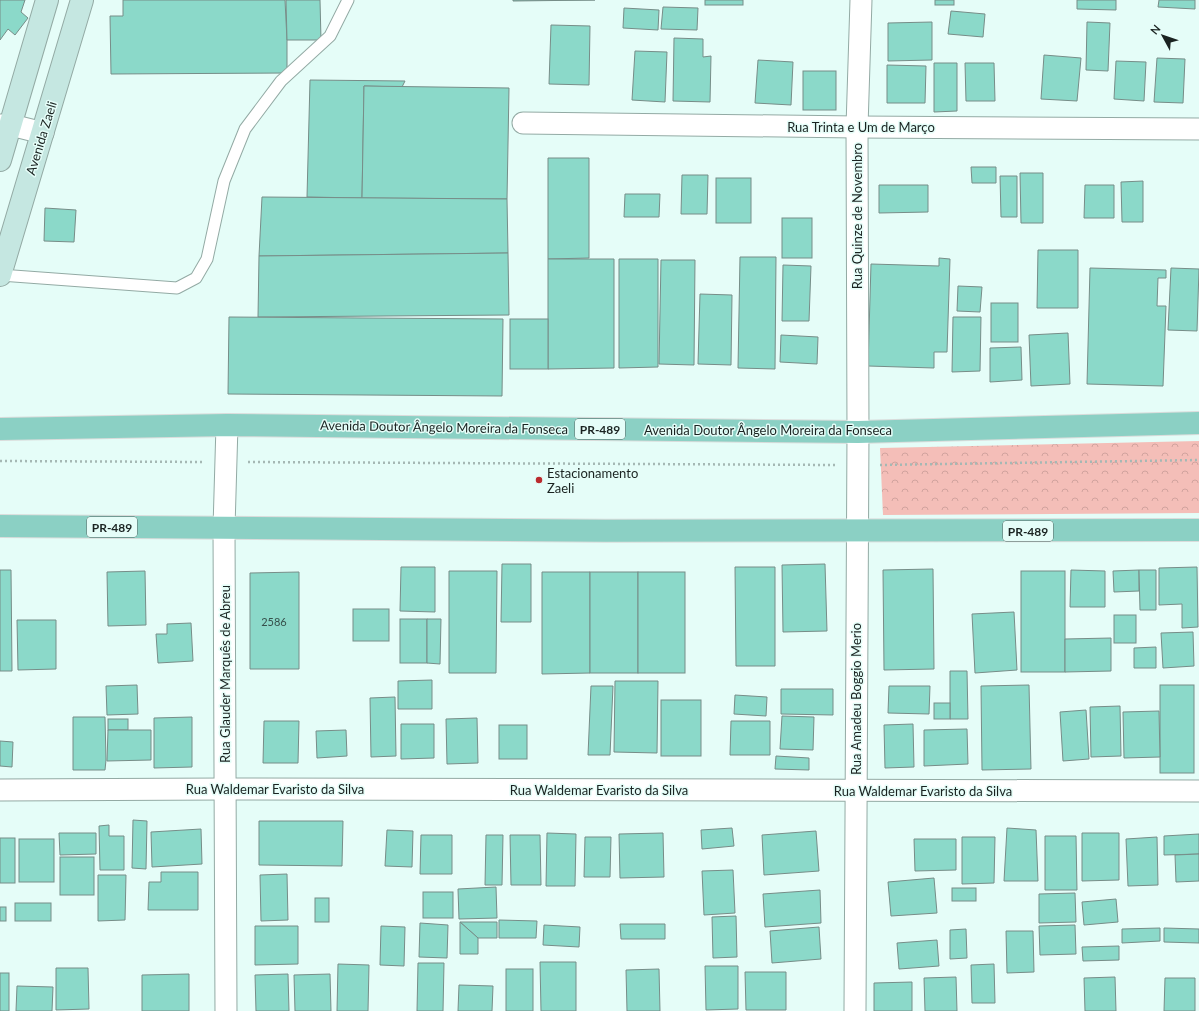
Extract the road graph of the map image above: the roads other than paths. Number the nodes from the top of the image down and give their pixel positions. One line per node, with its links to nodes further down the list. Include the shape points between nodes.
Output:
1 (47, 0): 6 (street)
2 (82, 0): 9 (street, Avenida Zaeli)
3 (348, 0): 11 (lane, via 330,36 281,81 246,129 224,181 207,259 196,278 177,288)
4 (861, 0): 7 (street, Rua Quinze de Novembro)
5 (524, 123): 7 (street, Rua Trinta e Um de Março)
6 (5, 125): 9 (street); 10 (street)
7 (857, 127): 8 (street, Rua Trinta e Um de Março); 15 (street, Rua Quinze de Novembro)
8 (1199, 129)
9 (43, 133): 11 (street, Avenida Zaeli)
10 (0, 160)
11 (0, 275)
12 (1199, 423): 15 (main road, Avenida Doutor Ângelo Moreira da Fonseca / PR-489)
13 (227, 425): 14 (main road, Avenida Doutor Ângelo Moreira da Fonseca / PR-489); 15 (main road, Avenida Doutor Ângelo Moreira da Fonseca / PR-489); 18 (street, Rua Glauder Marquês de Abreu)
14 (0, 429)
15 (858, 432): 16 (street, Rua Quinze de Novembro)
16 (858, 465): 20 (street, Rua Amadeu Boggio Merio)
17 (0, 526): 18 (main road, PR-489)
18 (224, 528): 20 (main road, PR-489); 21 (street, Rua Glauder Marquês de Abreu)
19 (1199, 530): 20 (main road, PR-489)
20 (857, 532): 23 (street, Rua Amadeu Boggio Merio)
21 (225, 789): 22 (street, Rua Waldemar Evaristo da Silva); 23 (street, Rua Waldemar Evaristo da Silva); 25 (street, Rua Glauder Marquês de Abreu)
22 (0, 790)
23 (856, 791): 24 (street, Rua Waldemar Evaristo da Silva); 26 (street, Rua Amadeu Boggio Merio)
24 (1199, 791)
25 (226, 1011)
26 (855, 1011)

